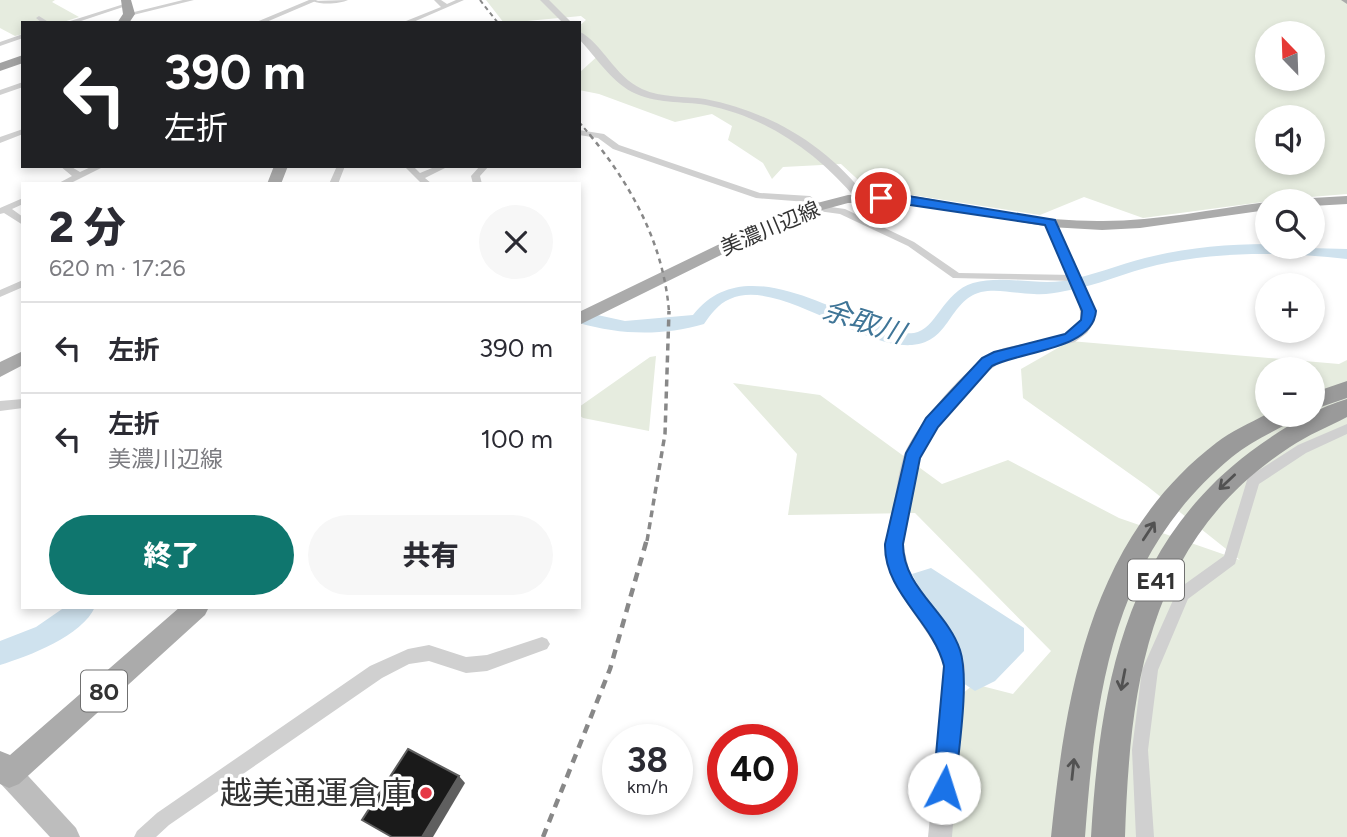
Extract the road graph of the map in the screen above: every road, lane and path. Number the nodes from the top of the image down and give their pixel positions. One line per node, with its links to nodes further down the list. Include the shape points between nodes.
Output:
1 (191, 0): 8 (street)
2 (344, 0): 6 (street)
3 (437, 0): 7 (street)
4 (461, 0): 7 (street)
5 (544, 0): 14 (street)
6 (315, 1): 12 (street)
7 (446, 7): 13 (street)
8 (127, 14): 11 (street)
9 (39, 18): 10 (street)
10 (44, 21)
11 (80, 21)
12 (262, 21)
13 (409, 21)
14 (566, 21)
15 (581, 36): 35 (street, via 628,85 653,95 724,106 774,126 813,149)
16 (21, 37): 17 (street)
17 (0, 44)
18 (21, 60): 19 (highway)
19 (0, 67)
20 (21, 85): 21 (street)
21 (0, 93)
22 (581, 132): 39 (street, via 759,196 810,199)
23 (20, 135): 24 (street)
24 (0, 140)
25 (67, 168): 30 (street)
26 (97, 168): 30 (street)
27 (410, 168): 31 (street)
28 (440, 168): 31 (street)
29 (483, 168): 34 (street, via 475,176)
30 (79, 176): 32 (street)
31 (419, 177): 33 (street)
32 (66, 182)
33 (425, 182)
34 (477, 182)
35 (861, 198): 39 (main road, 美濃川辺線); 43 (main road, 美濃川辺線, via 902,198)
36 (1347, 200): 37 (main road)
37 (1325, 201)
38 (21, 202): 41 (street)
39 (818, 205): 44 (street, via 842,211 911,244 957,276); 47 (main road, 美濃川辺線)
40 (1255, 208): 43 (main road, 美濃川辺線, via 1140,224)
41 (2, 210): 42 (street)
42 (21, 221)
43 (1050, 223): 44 (street)
44 (1077, 282): 62 (street, via 1089,311 1082,330 1070,338 987,362 932,423 912,457 894,558 900,577 950,649 954,666)
45 (21, 284): 46 (street)
46 (0, 294)
47 (581, 318)
48 (21, 358): 49 (main road)
49 (0, 370)
50 (1347, 389): 51 (highway)
51 (1325, 397)
52 (21, 403): 53 (street)
53 (0, 407)
54 (1347, 407): 64 (highway, E41, one-way to 64, via 1298,431 1234,475 1172,550 1153,585 1124,671 1108,784)
55 (1261, 427): 63 (highway, E41, one-way to 55, via 1082,709 1106,611 1158,517 1186,483 1237,440)
56 (1347, 429): 65 (street, via 1302,449 1254,481 1230,560 1182,594 1150,670 1140,750)
57 (195, 609): 59 (main road, 80)
58 (542, 644): 61 (street, via 487,663 466,665 429,653 376,672)
59 (3, 774): 60 (main road)
60 (67, 837)
61 (143, 837)
62 (940, 837)
63 (1069, 837)
64 (1108, 837)
65 (1145, 837)

